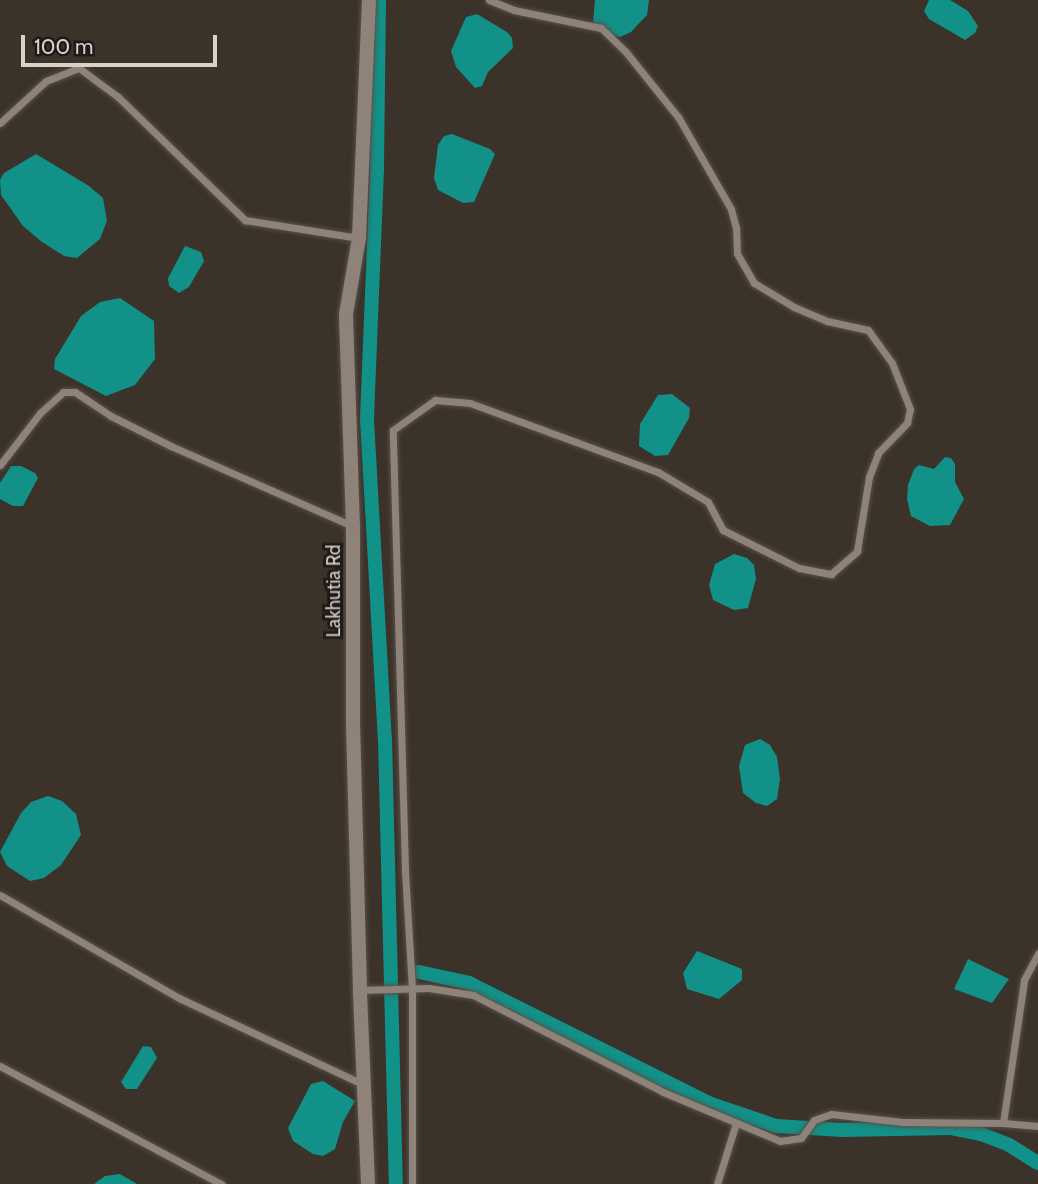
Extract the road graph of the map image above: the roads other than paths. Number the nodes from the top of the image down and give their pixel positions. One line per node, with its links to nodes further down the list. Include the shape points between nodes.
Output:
1 (369, 0): 4 (street, Lakhutia Rd)
2 (489, 0): 10 (street, via 514,10 601,28 626,52 678,117 730,209 737,253 754,283 827,321 868,330 892,363 910,410 907,423 878,453 869,477 857,551 831,574 799,568 723,530 708,502 658,472 470,403 435,400 393,430)
3 (0, 122): 4 (street, via 46,81 79,68 118,97 245,220)
4 (359, 238): 6 (street, Lakhutia Rd, via 346,314)
5 (0, 465): 6 (street, via 62,391 75,392 171,446)
6 (353, 527): 9 (street, Lakhutia Rd)
7 (0, 895): 12 (street, via 179,998)
8 (1038, 954): 14 (street, via 1024,980)
9 (360, 989): 10 (street); 12 (street, Lakhutia Rd)
10 (412, 989): 13 (street, via 473,995 663,1092); 18 (street)
11 (0, 1066): 16 (street)
12 (365, 1085): 17 (street, Lakhutia Rd)
13 (736, 1123): 14 (street, via 780,1141 801,1138 814,1120 831,1114 903,1122); 19 (street)
14 (1003, 1123): 15 (street)
15 (1038, 1126)
16 (220, 1184)
17 (368, 1184)
18 (412, 1184)
19 (717, 1184)

